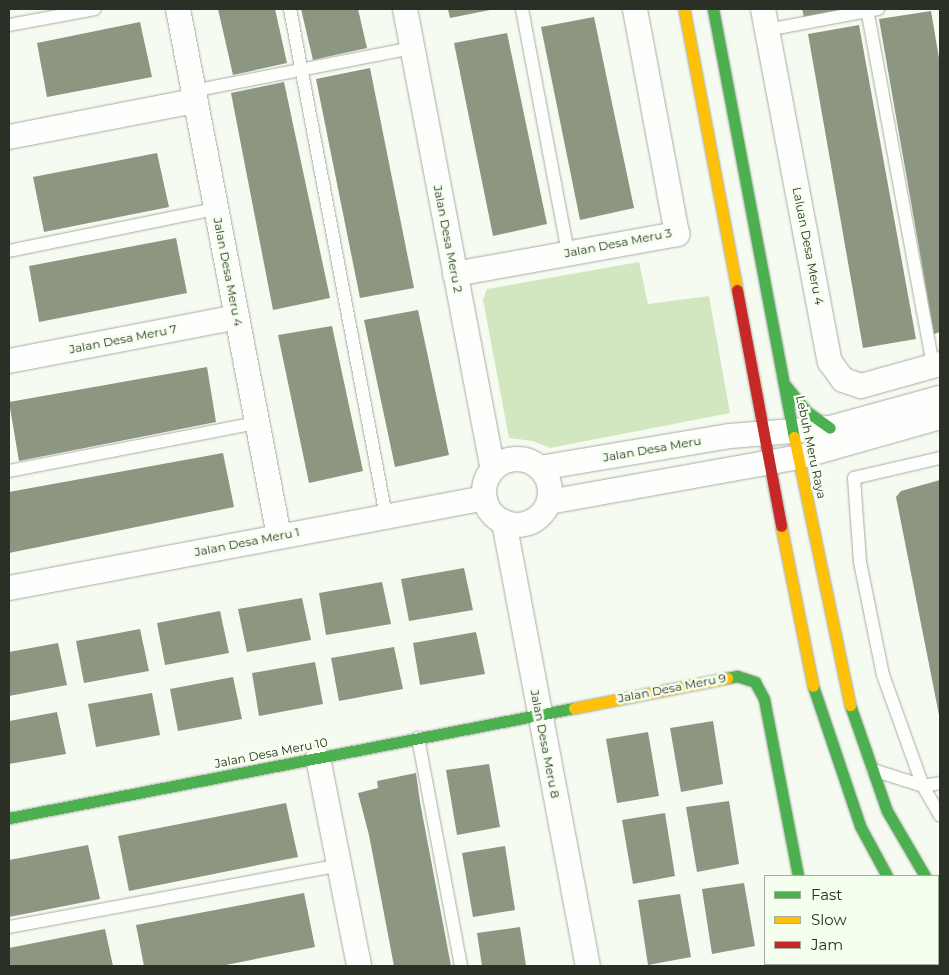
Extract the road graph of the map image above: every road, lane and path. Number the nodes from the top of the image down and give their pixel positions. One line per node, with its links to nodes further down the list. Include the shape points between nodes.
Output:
1 (95, 9): 11 (lane)
2 (178, 9): 14 (street, Jalan Desa Meru 4)
3 (290, 9): 13 (lane)
4 (405, 9): 12 (street, Jalan Desa Meru 2)
5 (522, 9): 18 (lane)
6 (635, 9): 18 (street, Jalan Desa Meru 3, via 677,234)
7 (684, 9): 29 (main road)
8 (714, 9): 23 (main road, Lebuh Meru Raya)
9 (871, 9): 10 (lane); 22 (lane)
10 (765, 20): 22 (street, Laluan Desa Meru 4, via 830,362 842,380 861,386)
11 (9, 25)
12 (412, 48): 13 (lane); 19 (street, Jalan Desa Meru 2)
13 (302, 70): 14 (lane); 40 (lane)
14 (194, 96): 15 (street); 16 (street, Jalan Desa Meru 4)
15 (9, 137)
16 (216, 209): 17 (lane); 20 (street, Jalan Desa Meru 4)
17 (9, 251)
18 (568, 253): 19 (street, Jalan Desa Meru 3)
19 (454, 274): 35 (street, Jalan Desa Meru 2)
20 (237, 317): 21 (street, Jalan Desa Meru 7); 26 (street, Jalan Desa Meru 4)
21 (9, 361)
22 (937, 365)
23 (783, 383): 27 (main road, via 806,411); 28 (main road, Lebuh Meru Raya)
24 (940, 398): 27 (street, Jalan Desa Meru)
25 (940, 418): 31 (street)
26 (257, 423): 36 (lane); 42 (street, Jalan Desa Meru 4)
27 (830, 428): 28 (street, Jalan Desa Meru)
28 (793, 429): 29 (street, Jalan Desa Meru); 31 (main road, Lebuh Meru Raya)
29 (765, 433): 30 (street, Jalan Desa Meru); 33 (main road)
30 (632, 452): 34 (street, Jalan Desa Meru); 37 (street)
31 (799, 457): 33 (street); 47 (main road, Lebuh Meru Raya, via 847,696)
32 (940, 458): 49 (lane, via 854,478 860,562 883,675)
33 (771, 463): 37 (street); 55 (main road, via 816,702 860,826)
34 (540, 468): 35 (street, via 531,462 511,460); 39 (street, via 549,484)
35 (493, 469): 38 (street)
36 (9, 471)
37 (638, 486): 39 (street)
38 (485, 498): 40 (street, Jalan Desa Meru 1); 41 (street, via 488,508)
39 (549, 502): 41 (street, via 531,522)
40 (386, 516): 42 (street, Jalan Desa Meru 1)
41 (504, 522): 44 (street, Jalan Desa Meru 8)
42 (279, 536): 43 (street, Jalan Desa Meru 1)
43 (9, 588)
44 (539, 713): 45 (main road, Jalan Desa Meru 10); 54 (main road, Jalan Desa Meru 9, via 737,676 746,677 761,690 764,699); 60 (street, Jalan Desa Meru 8)
45 (418, 738): 46 (main road, Jalan Desa Meru 10); 59 (lane)
46 (318, 758): 52 (main road, Jalan Desa Meru 10); 53 (street)
47 (872, 770): 49 (lane); 56 (main road, Lebuh Meru Raya, via 887,811)
48 (940, 783): 49 (lane)
49 (923, 786): 50 (lane)
50 (936, 804): 51 (lane)
51 (940, 816)
52 (9, 818)
53 (339, 865): 57 (lane); 58 (street)
54 (798, 875)
55 (886, 875)
56 (924, 875)
57 (9, 927)
58 (359, 966)
59 (461, 966)
60 (588, 966)

